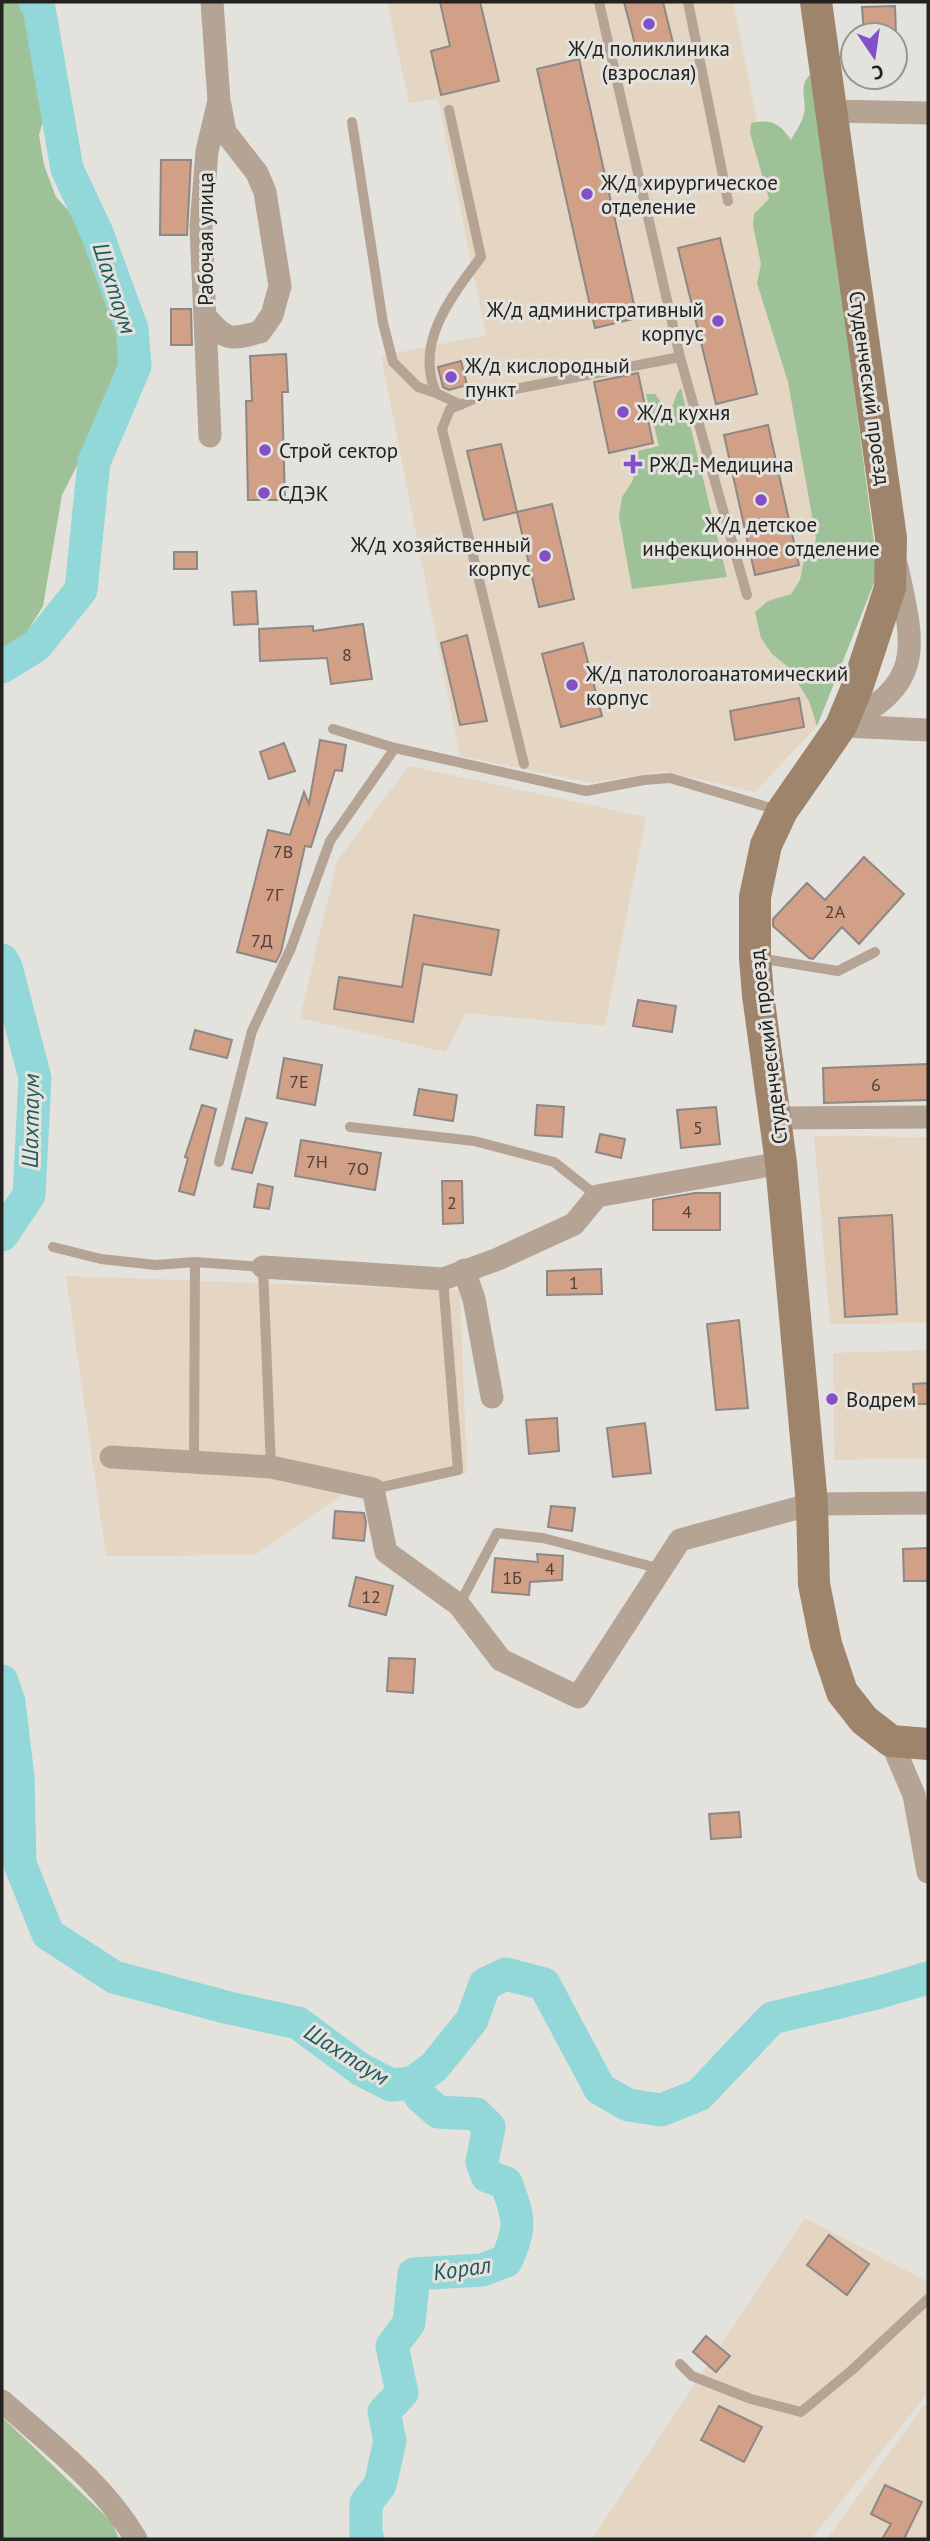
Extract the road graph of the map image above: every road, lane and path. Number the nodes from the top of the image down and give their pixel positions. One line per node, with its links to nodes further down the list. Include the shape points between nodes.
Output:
1 (212, 2): 5 (street, Рабочая улица)
2 (599, 2): 12 (lane)
3 (688, 2): 10 (lane)
4 (816, 2): 7 (street, Студенческий проезд)
5 (219, 102): 11 (street, Рабочая улица, via 207,151 201,227); 11 (street, via 225,132 257,173 265,192 280,286 272,315 260,332 235,338 220,334)
6 (449, 110): 13 (lane, via 481,257 451,298 434,333 428,362)
7 (830, 111): 8 (street); 17 (street, Студенческий проезд, via 891,538 890,588)
8 (928, 113)
9 (352, 122): 13 (lane, via 393,362 418,387)
10 (728, 201)
11 (205, 316): 15 (street, Рабочая улица)
12 (680, 357): 14 (lane, via 484,395); 16 (lane)
13 (436, 393): 14 (lane)
14 (461, 405): 21 (lane, via 450,409 442,429)
15 (210, 436)
16 (747, 595)
17 (841, 726): 19 (street); 22 (street, Студенческий проезд)
18 (333, 729): 20 (lane)
19 (928, 730)
20 (395, 748): 22 (lane, via 586,791 670,778); 28 (lane, via 330,841 291,948 252,1031)
21 (524, 764)
22 (782, 811): 24 (street, Студенческий проезд, via 766,845 755,897)
23 (874, 952): 24 (lane, via 838,971)
24 (755, 958): 26 (street, Студенческий проезд)
25 (928, 1117): 26 (street)
26 (776, 1118): 29 (street, Студенческий проезд)
27 (350, 1128): 30 (lane, via 474,1141 554,1162)
28 (219, 1162)
29 (782, 1163): 30 (street, Студенческий проезд); 41 (street, Студенческий проезд)
30 (597, 1196): 34 (street, via 574,1224)
31 (53, 1247): 32 (lane, via 101,1259 156,1265)
32 (195, 1262): 33 (lane); 37 (lane)
33 (263, 1267): 34 (street); 38 (lane)
34 (454, 1275): 35 (street, via 474,1298); 39 (lane, via 458,1470)
35 (492, 1397)
36 (111, 1457): 37 (street)
37 (194, 1461): 38 (street)
38 (271, 1467): 39 (street)
39 (373, 1489): 43 (street, via 386,1552)
40 (928, 1503): 41 (street)
41 (812, 1504): 42 (street, via 680,1539); 44 (street, Студенческий проезд, via 814,1584 842,1692 864,1720)
42 (661, 1569): 43 (lane, via 542,1538 497,1533); 43 (street, via 578,1697 501,1660)
43 (459, 1605)
44 (891, 1741): 45 (street); 46 (street, via 914,1795)
45 (928, 1744)
46 (928, 1872)
47 (928, 2299): 48 (lane, via 801,2412 739,2395 692,2376)
48 (680, 2364)
49 (2, 2400): 50 (street, via 93,2482)
50 (136, 2539)

